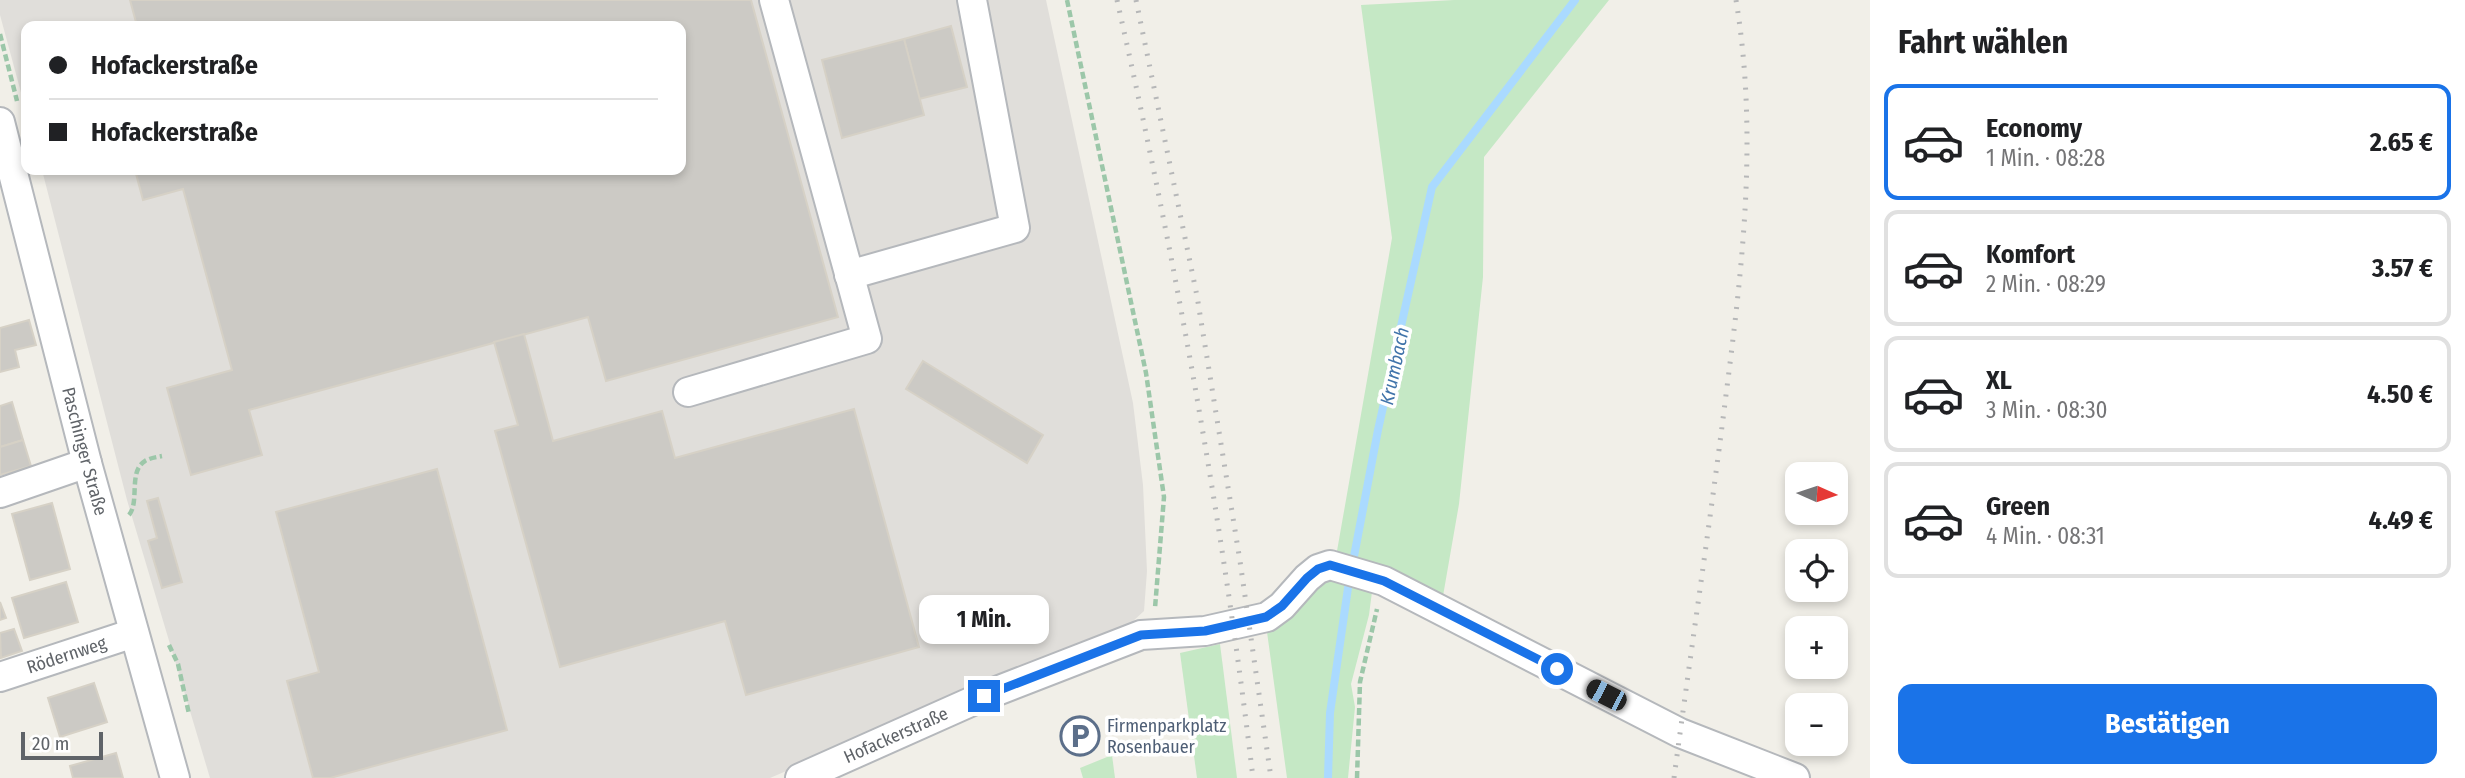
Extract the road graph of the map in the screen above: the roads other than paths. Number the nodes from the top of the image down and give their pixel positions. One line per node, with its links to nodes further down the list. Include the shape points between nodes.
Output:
1 (774, 0): 6 (street)
2 (972, 0): 6 (street, via 1015,228)
3 (10, 116): 4 (street, Paschinger Straße)
4 (21, 166)
5 (23, 175): 8 (street, Paschinger Straße)
6 (849, 275): 7 (street, via 867,339)
7 (688, 392)
8 (87, 463): 9 (street); 10 (street, Paschinger Straße)
9 (0, 494)
10 (134, 633): 11 (street, Rödernweg); 12 (street, Paschinger Straße)
11 (0, 677)
12 (175, 778)
13 (800, 778): 14 (street, Hofackerstraße, via 984,696 1141,635 1205,631 1266,617 1318,569 1330,565 1362,573 1680,733)
14 (1795, 778)

